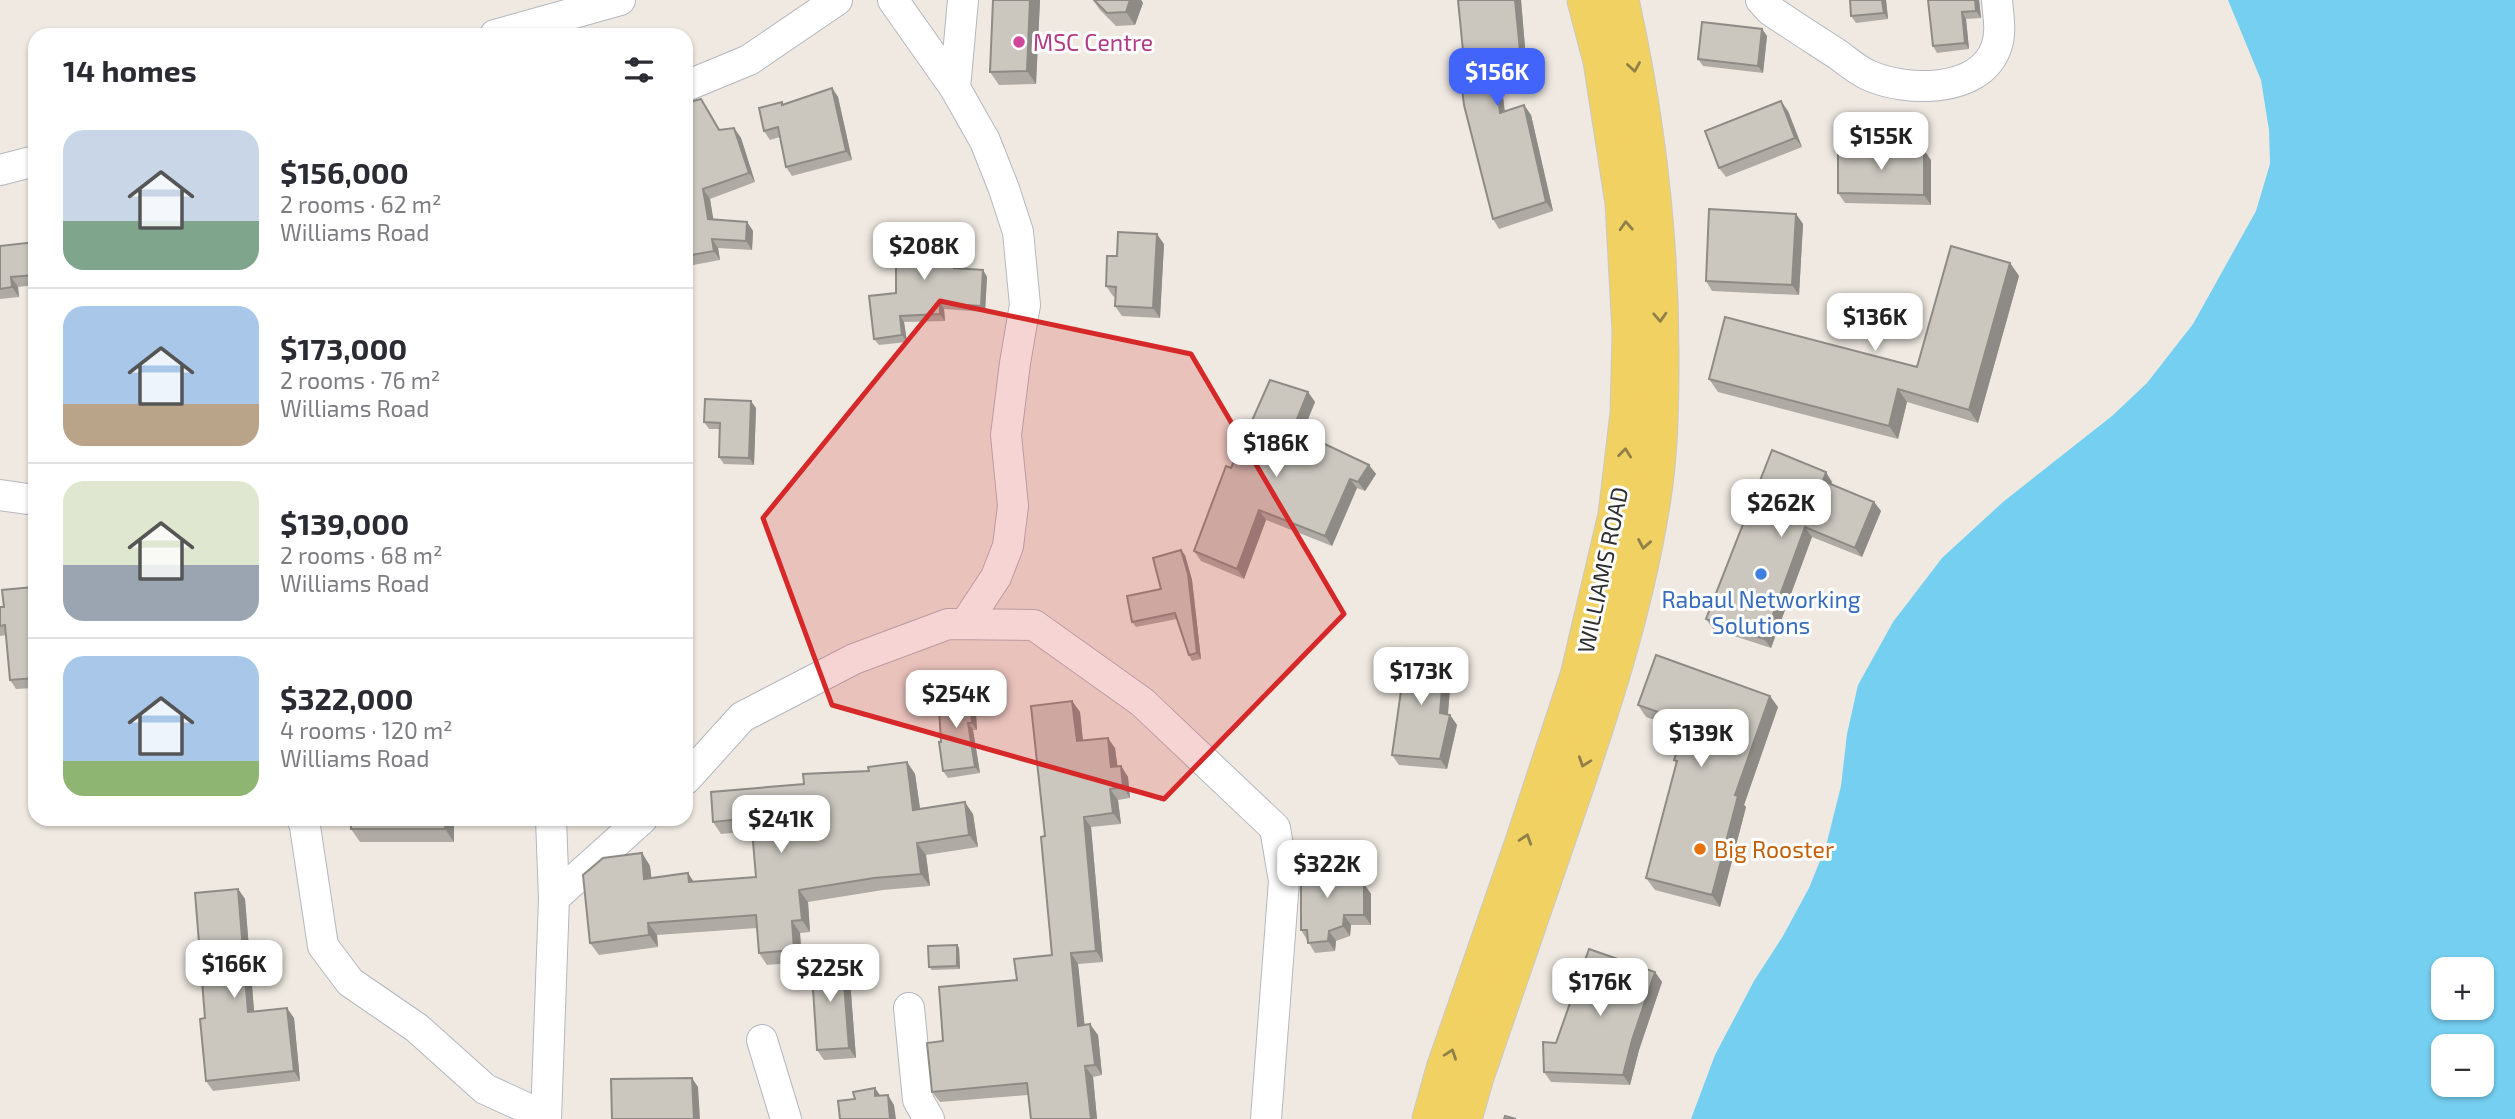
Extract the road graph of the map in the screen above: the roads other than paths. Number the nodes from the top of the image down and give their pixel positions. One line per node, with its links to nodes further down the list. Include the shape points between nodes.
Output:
1 (620, 0): 9 (street)
2 (837, 0): 10 (street, via 749,60)
3 (893, 0): 11 (street)
4 (963, 0): 11 (street)
5 (1586, 0): 28 (main road, WILLIAMS ROAD, one-way to 5, via 1579,676 1617,515 1629,413 1631,332 1625,203 1602,61)
6 (1620, 0): 29 (main road, WILLIAMS ROAD, one-way to 29, via 1633,58 1654,212 1660,426 1653,495 1607,695)
7 (1761, 0): 8 (street, via 1868,75 1917,86 1964,80 1987,63 1998,40)
8 (1997, 0)
9 (520, 28)
10 (693, 83)
11 (955, 88): 16 (street, via 985,141 1004,188 1018,232 1025,305 1006,435 1013,506 1008,546 996,577)
12 (28, 163): 13 (street)
13 (0, 170)
14 (0, 495): 15 (street)
15 (28, 499)
16 (964, 624): 17 (street, via 948,624 854,659 742,717); 27 (street, via 1034,625 1142,702 1275,828 1284,881)
17 (693, 771)
18 (305, 826): 24 (street, via 323,946 350,982 417,1028 485,1089)
19 (551, 826): 21 (street)
20 (634, 826): 21 (street)
21 (554, 898): 24 (street)
22 (909, 1008): 26 (street, via 918,1100)
23 (762, 1040): 25 (street)
24 (546, 1118)
25 (786, 1119)
26 (929, 1119)
27 (1266, 1119)
28 (1431, 1119)
29 (1463, 1119)

